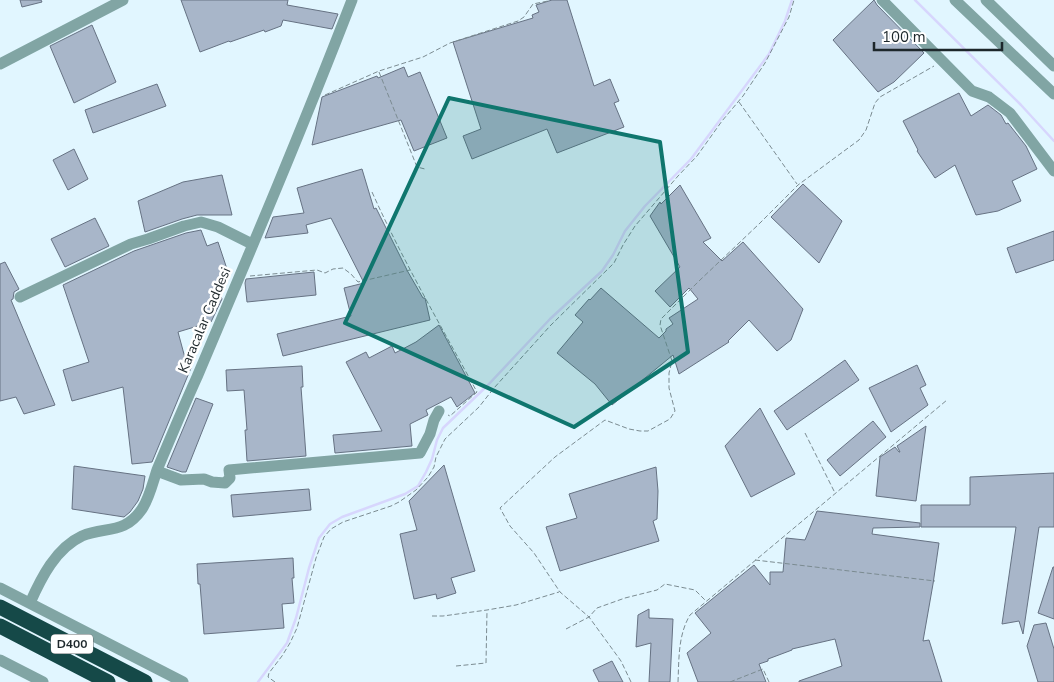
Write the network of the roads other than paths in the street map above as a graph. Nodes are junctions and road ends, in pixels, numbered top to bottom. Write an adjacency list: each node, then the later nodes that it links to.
1 (123, 0): 6 (street)
2 (352, 0): 10 (street, Karacalar Caddesi)
3 (882, 0): 9 (street)
4 (955, 0): 8 (street)
5 (986, 0): 7 (street)
6 (0, 64)
7 (1054, 66)
8 (1054, 94)
9 (1054, 171)
10 (252, 244): 11 (street); 13 (street, Karacalar Caddesi)
11 (20, 297)
12 (439, 411): 13 (street)
13 (157, 471): 15 (street, Karacalar Caddesi)
14 (0, 588): 15 (street)
15 (30, 603): 22 (street)
16 (0, 607): 21 (highway, D400)
17 (0, 626): 20 (highway, D400)
18 (0, 660): 19 (street)
19 (43, 682)
20 (108, 682)
21 (145, 682)
22 (183, 682)

